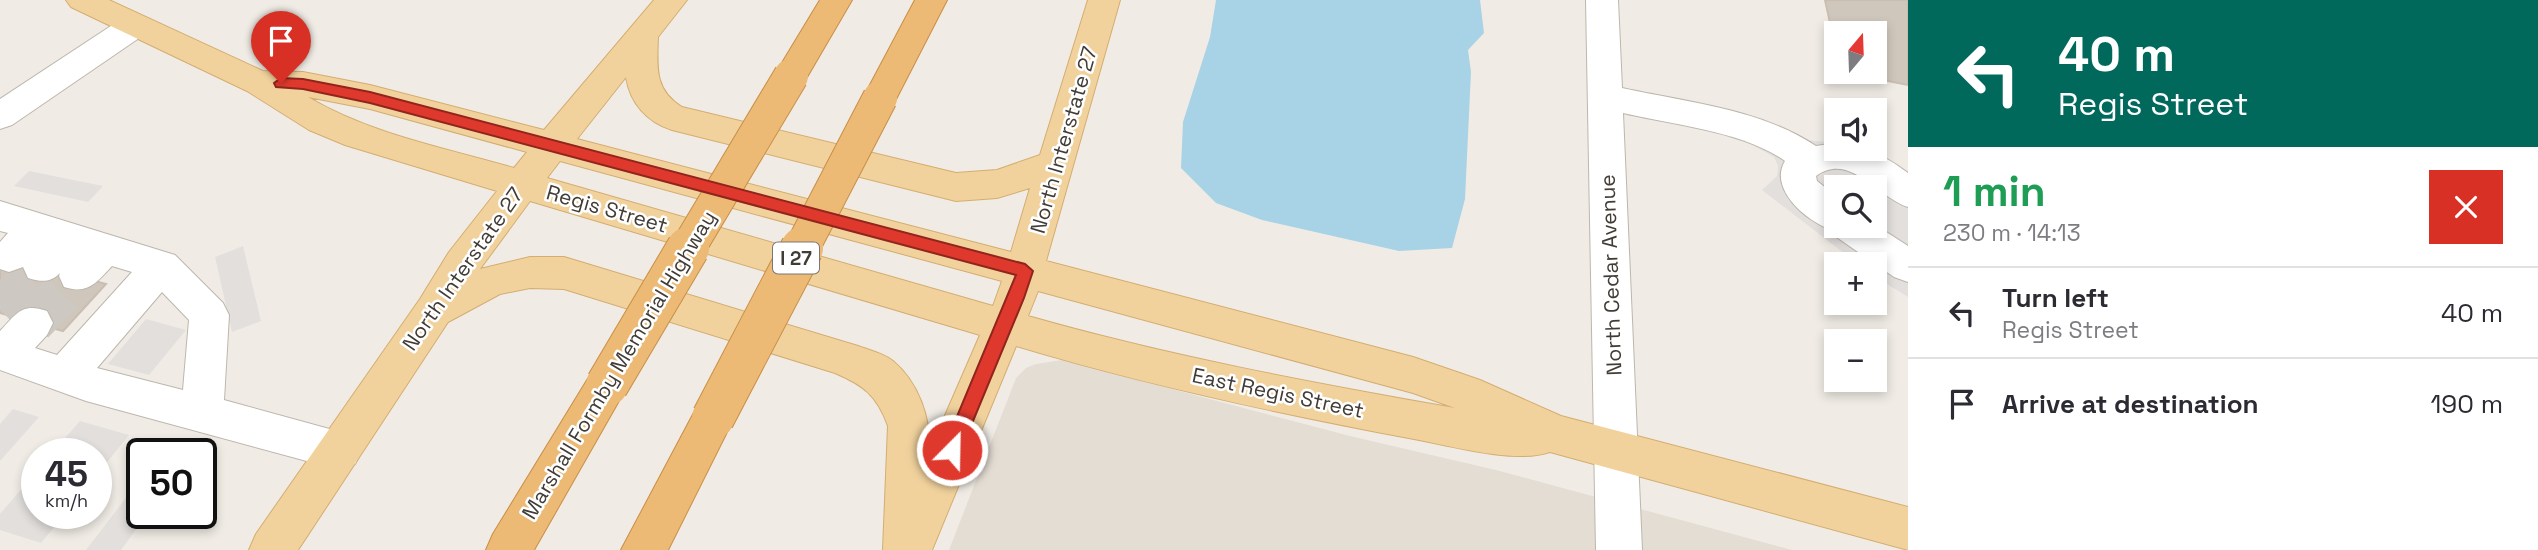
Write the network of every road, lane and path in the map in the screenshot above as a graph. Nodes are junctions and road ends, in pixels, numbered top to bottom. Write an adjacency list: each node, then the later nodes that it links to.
1 (82, 0): 7 (main road, Regis Street)
2 (671, 0): 8 (main road, North Interstate 27)
3 (836, 0): 37 (highway, Marshall Formby Memorial Highway, bridge)
4 (931, 0): 38 (highway, I 27, bridge)
5 (1104, 0): 14 (main road, North Interstate 27)
6 (1602, 0): 10 (street, North Cedar Avenue)
7 (134, 26): 9 (main road, Regis Street); 11 (street)
8 (642, 35): 12 (main road, North Interstate 27); 14 (main road)
9 (259, 83): 12 (main road, Regis Street); 15 (main road, Regis Street)
10 (1605, 97): 13 (street); 33 (street, North Cedar Avenue)
11 (0, 116)
12 (552, 145): 15 (main road, North Interstate 27); 24 (main road, Regis Street)
13 (1811, 161): 16 (street); 17 (street)
14 (1058, 163): 24 (main road, North Interstate 27)
15 (522, 184): 26 (main road, North Interstate 27); 28 (main road, Regis Street)
16 (1908, 193)
17 (1824, 207)
18 (0, 216): 19 (street)
19 (72, 237): 21 (street); 23 (street); 25 (street)
20 (1865, 238): 22 (street)
21 (25, 262)
22 (1908, 266)
23 (161, 267): 30 (street); 31 (street)
24 (1025, 271): 28 (main road, North Interstate 27); 32 (main road, East Regis Street)
25 (78, 276)
26 (434, 311): 34 (main road, North Interstate 27); 39 (main road)
27 (33, 323): 29 (street)
28 (1005, 325): 32 (main road, East Regis Street); 39 (main road, North Interstate 27)
29 (2, 354): 30 (street)
30 (71, 389): 31 (street)
31 (202, 414): 34 (street)
32 (1555, 434): 33 (main road, East Regis Street)
33 (1617, 449): 35 (main road, East Regis Street); 40 (street, North Cedar Avenue)
34 (340, 450): 36 (main road, North Interstate 27)
35 (1908, 529)
36 (272, 550)
37 (509, 550)
38 (644, 550)
39 (907, 550)
40 (1619, 550)

